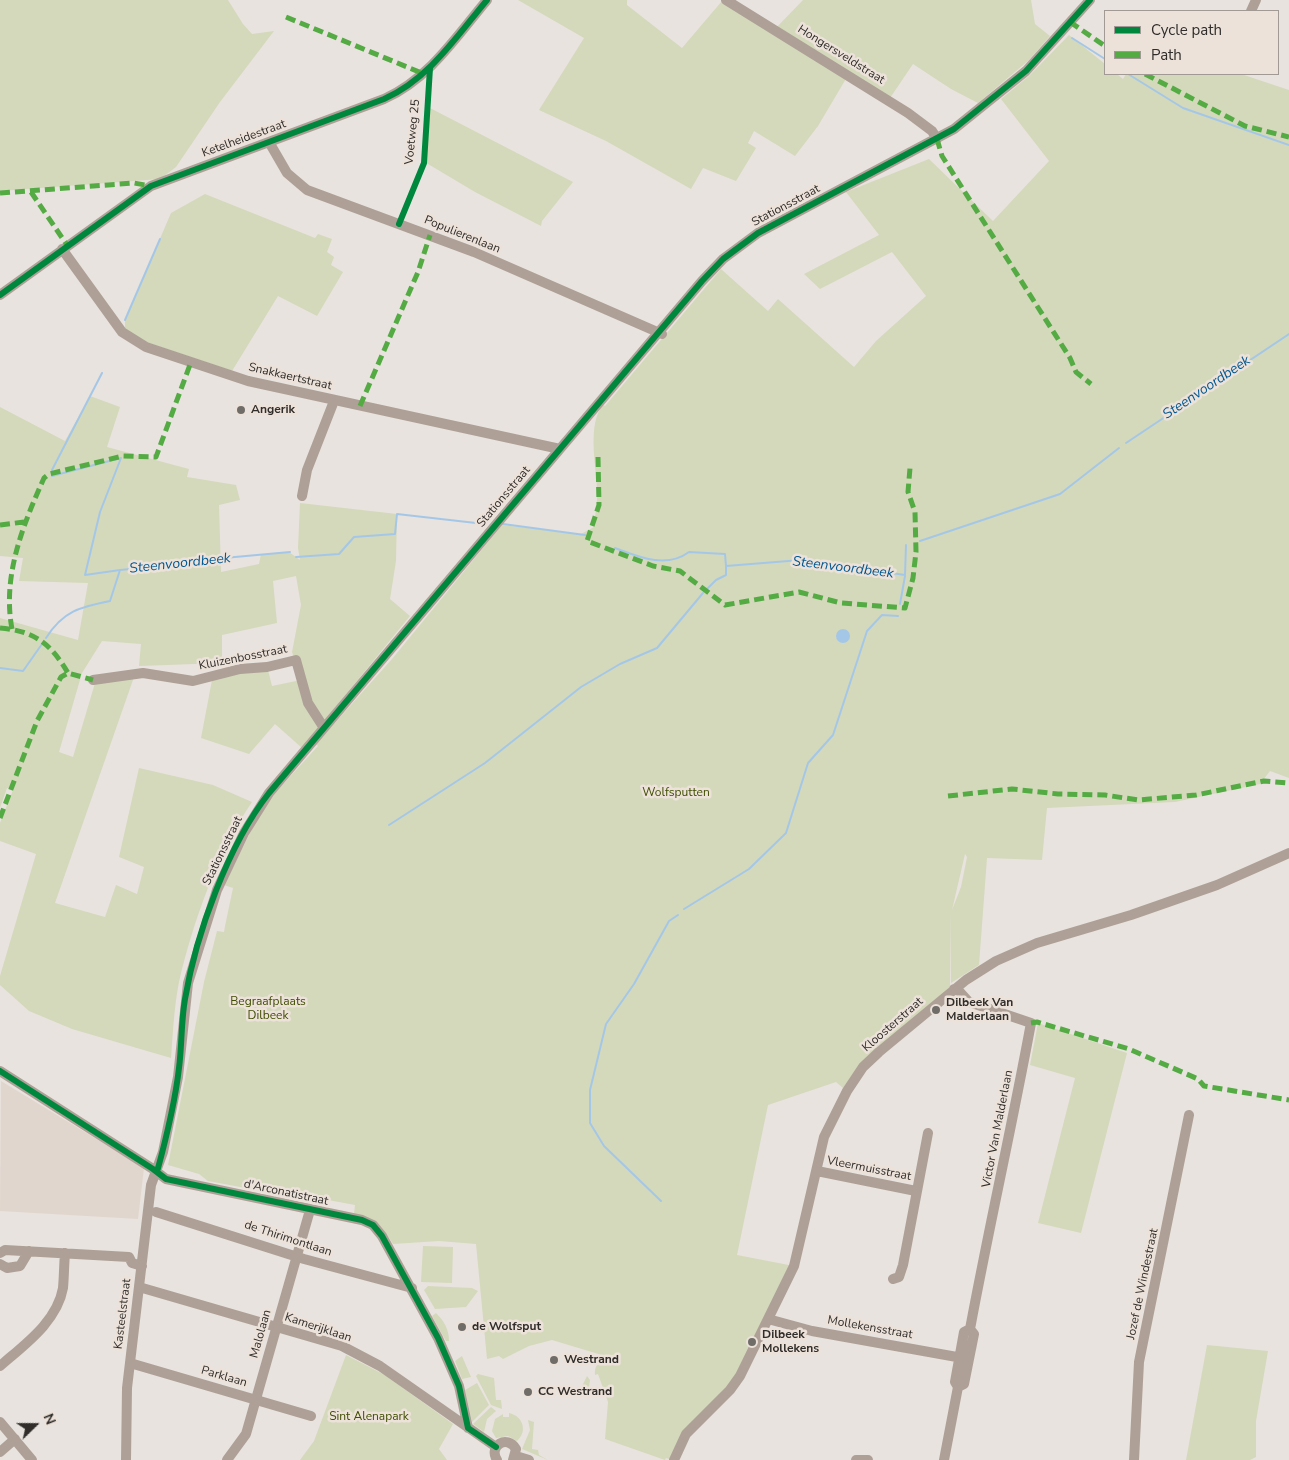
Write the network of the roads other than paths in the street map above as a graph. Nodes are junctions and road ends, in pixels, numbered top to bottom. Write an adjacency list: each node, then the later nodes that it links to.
1 (487, 0): 5 (street, Ketelheidestraat)
2 (726, 0): 4 (street, Hongersveldstraat)
3 (1090, 0): 4 (street, Stationsstraat)
4 (937, 140): 8 (street, Stationsstraat)
5 (269, 142): 6 (street, Ketelheidestraat); 8 (street, Populierenlaan)
6 (62, 249): 7 (street, Ketelheidestraat); 9 (street, Snakkaertstraat)
7 (0, 295)
8 (661, 333): 10 (street, Stationsstraat)
9 (334, 401): 10 (street, Snakkaertstraat); 11 (street)
10 (560, 449): 13 (street, Stationsstraat)
11 (302, 496)
12 (93, 680): 13 (street, Kluizenbosstraat)
13 (324, 728): 19 (street, Stationsstraat)
14 (1289, 854): 15 (street, Kloosterstraat)
15 (954, 989): 20 (street, Kloosterstraat); 37 (street, Victor Van Malderlaan)
16 (0, 1071): 19 (street, d'Arconatistraat)
17 (1189, 1115): 57 (street, Jozef de Windestraat)
18 (928, 1133): 21 (street, Vleermuisstraat)
19 (157, 1172): 22 (street, d'Arconatistraat); 24 (street, Kasteelstraat)
20 (817, 1172): 21 (street, Vleermuisstraat); 35 (street, Kloosterstraat)
21 (916, 1191): 32 (street, Vleermuisstraat)
22 (310, 1210): 28 (street, Malolaan); 34 (street, d'Arconatistraat)
23 (156, 1212): 28 (street, de Thirimontlaan)
24 (144, 1250): 29 (street); 31 (street, Kasteelstraat)
25 (0, 1252): 26 (street)
26 (29, 1252): 27 (street); 30 (street)
27 (65, 1253): 29 (street); 39 (street)
28 (297, 1255): 34 (street, de Thirimontlaan); 36 (street, Malolaan)
29 (129, 1256): 31 (street)
30 (0, 1264)
31 (142, 1266): 33 (street, Kasteelstraat)
32 (893, 1279)
33 (139, 1287): 36 (street, Kamerijklaan); 38 (street, Kasteelstraat)
34 (412, 1288): 43 (street, d'Arconatistraat)
35 (768, 1319): 37 (street, Mollekensstraat); 53 (street, Kloosterstraat)
36 (276, 1328): 40 (street, Malolaan); 43 (street, Kamerijklaan)
37 (964, 1358): 56 (street, Victor Van Malderlaan)
38 (130, 1363): 40 (street, Parklaan); 49 (street, Kasteelstraat)
39 (0, 1366)
40 (256, 1400): 41 (street, Parklaan); 50 (street, Malolaan)
41 (311, 1416)
42 (0, 1422): 44 (street)
43 (468, 1428): 45 (street, Kamerijklaan)
44 (15, 1440): 46 (street); 48 (street)
45 (496, 1447): 47 (street, Kamerijklaan); 51 (street)
46 (0, 1452)
47 (515, 1458): 52 (street, Kamerijklaan)
48 (32, 1460)
49 (126, 1460)
50 (227, 1460)
51 (497, 1460)
52 (529, 1460)
53 (674, 1460)
54 (856, 1460): 55 (street)
55 (868, 1460)
56 (944, 1460)
57 (1134, 1460)

